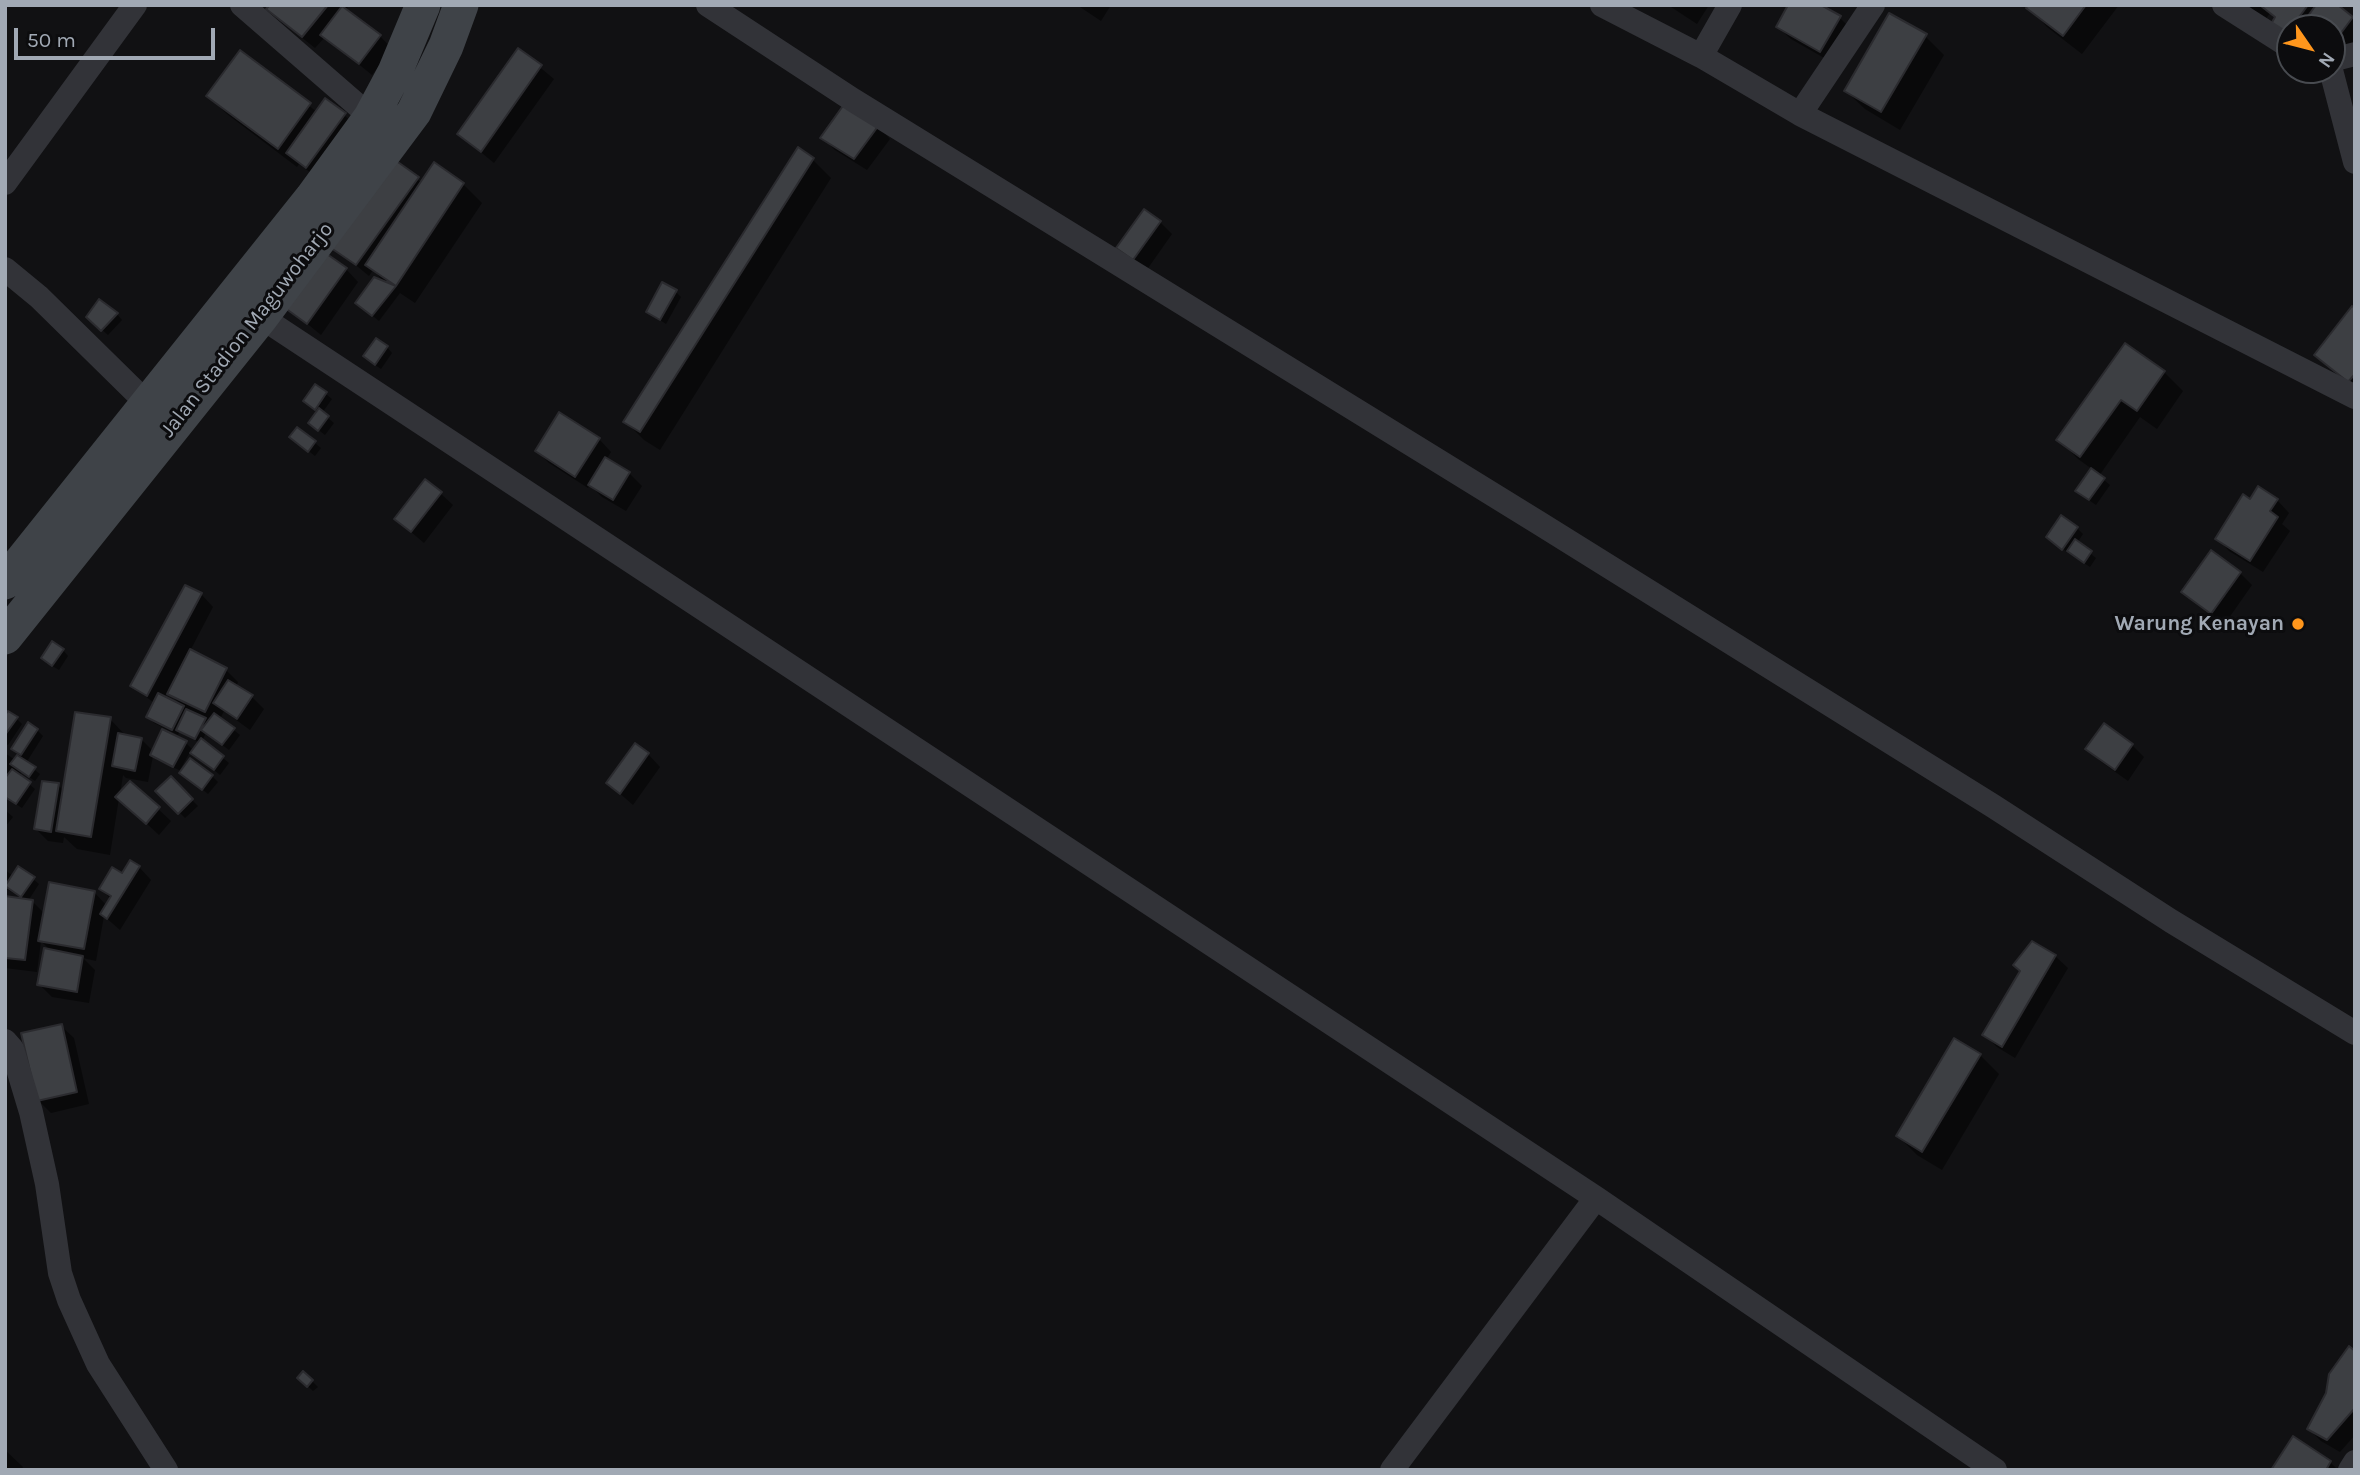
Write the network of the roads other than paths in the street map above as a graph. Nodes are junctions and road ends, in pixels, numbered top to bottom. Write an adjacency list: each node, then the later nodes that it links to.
1 (135, 5): 16 (street)
2 (242, 5): 14 (street)
3 (423, 5): 14 (main road, Jalan Stadion Maguwoharjo)
4 (461, 5): 18 (main road, Jalan Stadion Maguwoharjo)
5 (708, 5): 23 (street)
6 (1602, 5): 11 (street)
7 (1730, 5): 11 (street)
8 (1872, 5): 13 (street)
9 (2224, 5): 10 (street)
10 (2276, 38)
11 (1702, 56): 13 (street)
12 (2334, 84): 15 (street)
13 (1800, 114): 19 (street)
14 (371, 117): 20 (main road, Jalan Stadion Maguwoharjo)
15 (2355, 162)
16 (5, 183)
17 (5, 269): 20 (street)
18 (261, 317): 20 (main road, Jalan Stadion Maguwoharjo); 25 (street)
19 (2355, 397)
20 (159, 415): 21 (main road, Jalan Stadion Maguwoharjo); 22 (main road, Jalan Stadion Maguwoharjo)
21 (5, 582)
22 (5, 637)
23 (2355, 1033)
24 (5, 1041): 27 (street)
25 (1596, 1198): 28 (street); 29 (street)
26 (2355, 1462): 30 (street)
27 (166, 1470)
28 (1392, 1470)
29 (1995, 1470)
30 (2350, 1470)

